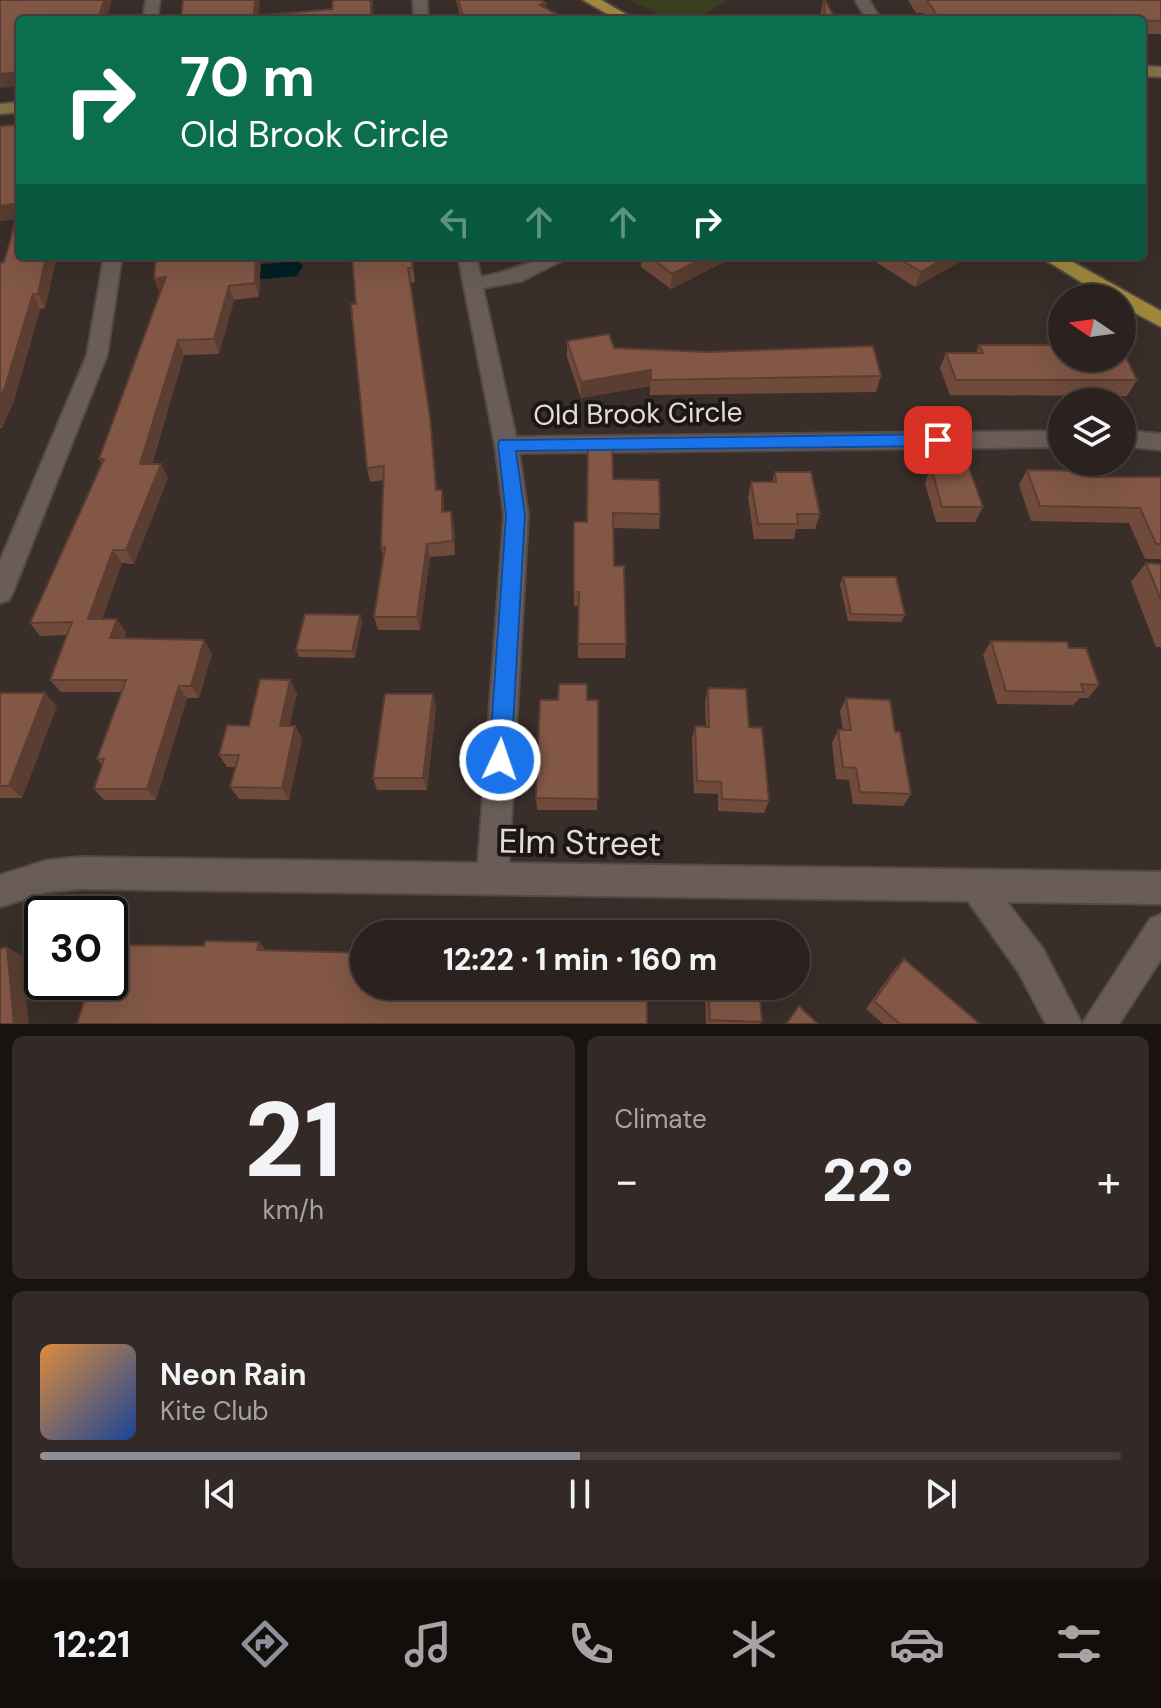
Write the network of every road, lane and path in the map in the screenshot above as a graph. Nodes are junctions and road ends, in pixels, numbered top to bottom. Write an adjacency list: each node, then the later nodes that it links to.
1 (590, 0): 2 (main road)
2 (621, 16)
3 (112, 260): 15 (street)
4 (468, 260): 7 (street)
5 (553, 260): 7 (street)
6 (1055, 260): 8 (main road)
7 (474, 284): 14 (street)
8 (1097, 284)
9 (1136, 306): 10 (main road)
10 (1161, 320)
11 (1048, 439): 14 (street, Old Brook Circle)
12 (1136, 439): 13 (street)
13 (1161, 442)
14 (506, 445): 16 (street, Old Brook Circle)
15 (0, 592)
16 (493, 878): 17 (street, Elm Street); 19 (street, Elm Street)
17 (977, 887): 18 (street, Elm Street); 21 (street)
18 (1161, 888)
19 (0, 891)
20 (1161, 930): 22 (street)
21 (1065, 1024)
22 (1099, 1024)

